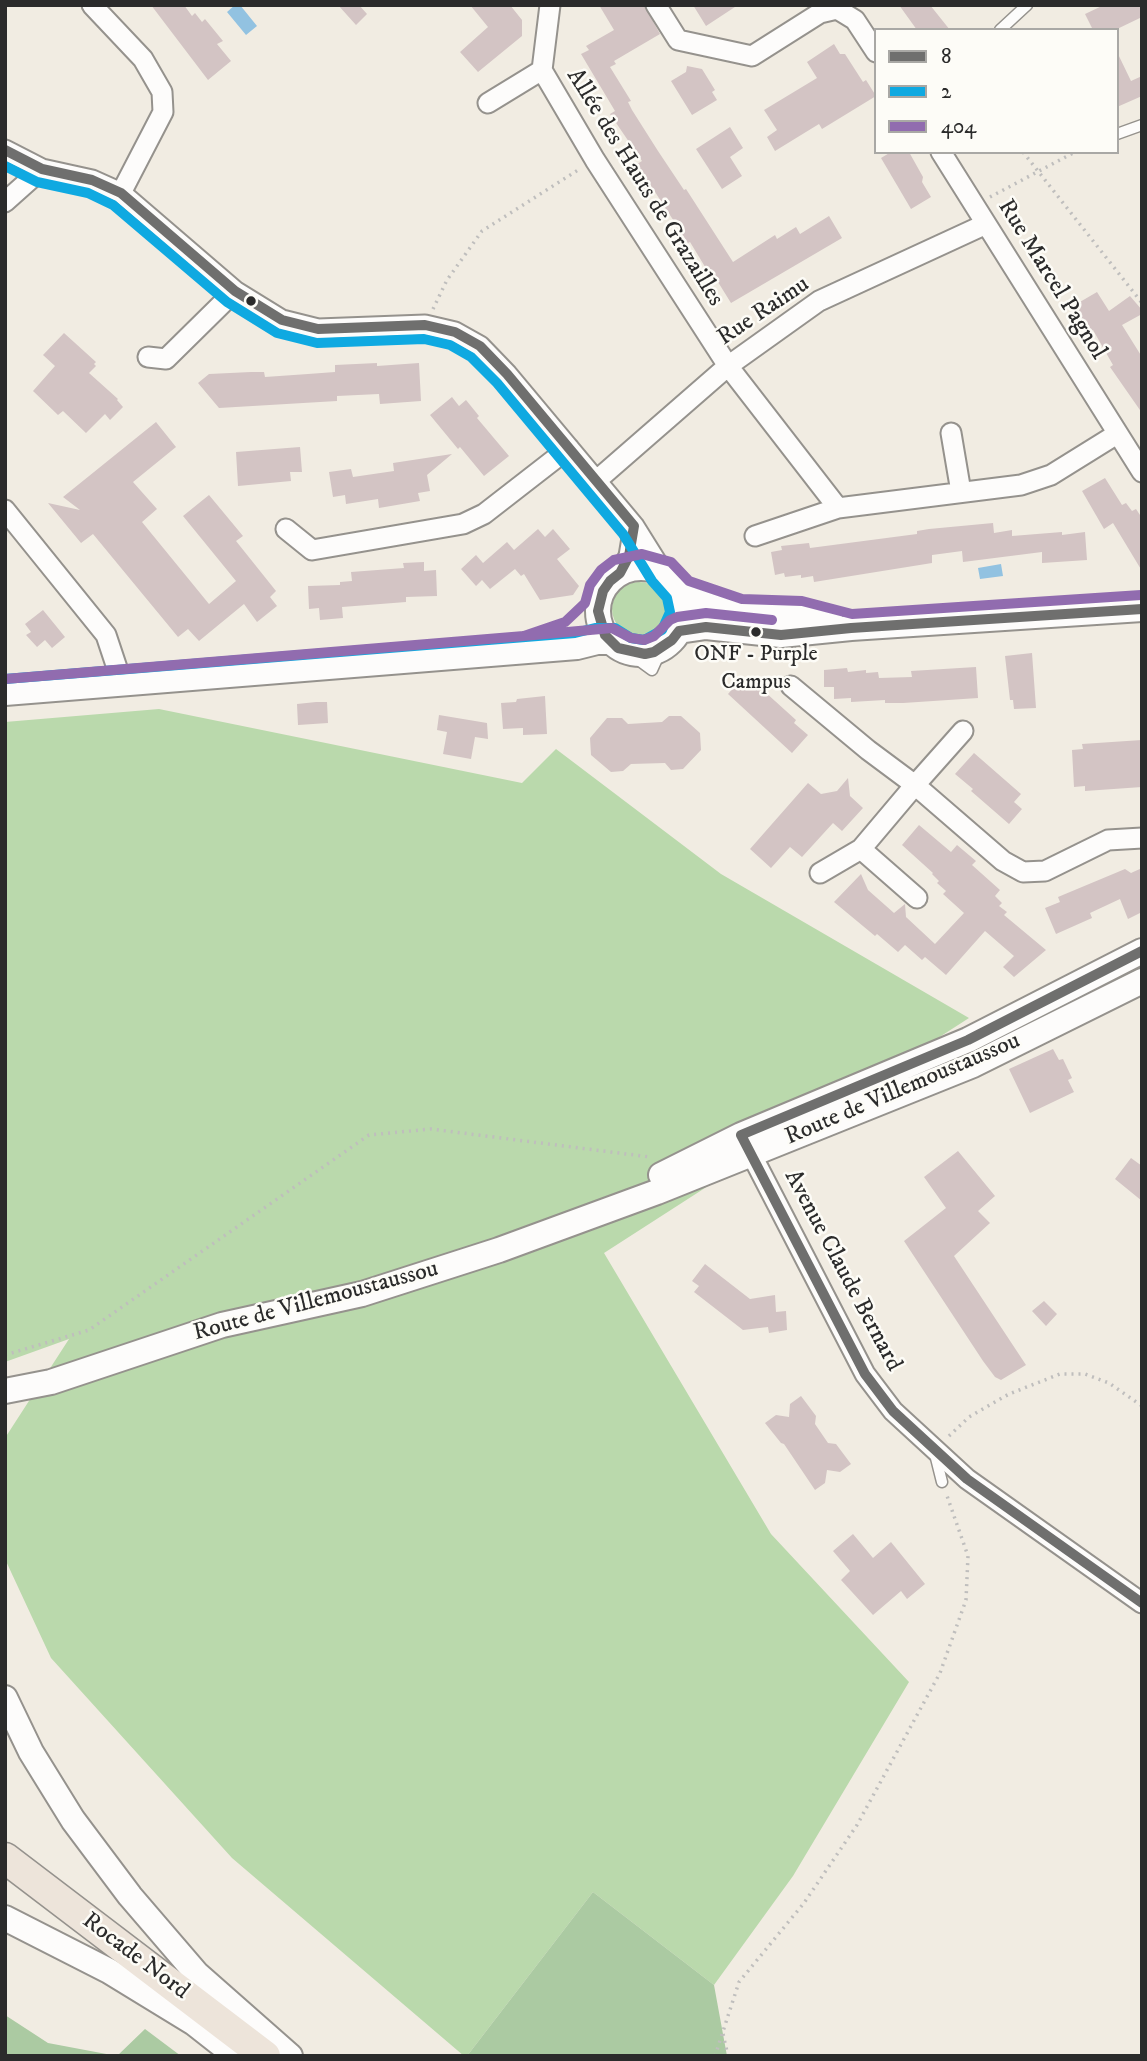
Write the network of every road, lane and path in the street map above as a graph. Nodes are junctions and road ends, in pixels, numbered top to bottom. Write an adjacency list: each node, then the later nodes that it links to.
1 (92, 5): 18 (street)
2 (550, 5): 7 (street, Allée des Hauts de Grazailles)
3 (656, 5): 6 (street)
4 (1027, 5): 5 (lane)
5 (1002, 28)
6 (874, 49)
7 (541, 70): 8 (street, Allée des Hauts de Grazailles); 15 (street, Allée des Hauts de Grazailles)
8 (488, 103)
9 (1142, 125): 10 (lane)
10 (1119, 134)
11 (5, 150): 16 (street)
12 (942, 154): 20 (street, Rue Marcel Pagnol)
13 (1025, 154): 17 (path)
14 (1072, 154): 17 (path)
15 (595, 160): 24 (path); 26 (street, Allée des Hauts de Grazailles)
16 (42, 169): 18 (street); 19 (street)
17 (1040, 172): 20 (path); 23 (path)
18 (121, 193): 22 (street)
19 (5, 202)
20 (976, 204): 21 (street, Rue Marcel Pagnol)
21 (986, 225): 26 (street, Rue Raimu); 28 (street, Rue Marcel Pagnol)
22 (235, 291): 24 (street); 25 (street)
23 (1142, 303)
24 (425, 325): 29 (street)
25 (148, 357)
26 (728, 366): 31 (street, Rue Raimu); 33 (street)
27 (951, 433): 32 (street)
28 (1117, 434): 30 (street, Rue Marcel Pagnol); 32 (street)
29 (569, 448): 31 (street); 36 (street)
30 (1142, 472)
31 (596, 481): 35 (street)
32 (961, 492): 33 (street)
33 (838, 508): 37 (street)
34 (5, 510): 46 (street)
35 (634, 526): 38 (street); 39 (street)
36 (286, 529)
37 (755, 536)
38 (620, 573): 39 (street); 41 (street)
39 (672, 583): 42 (street); 43 (street)
40 (1142, 610): 42 (street)
41 (598, 611): 44 (street); 45 (street)
42 (851, 628): 43 (street)
43 (671, 640): 44 (street)
44 (619, 647): 45 (street)
45 (527, 650): 46 (street)
46 (122, 683): 48 (street)
47 (791, 686): 50 (street)
48 (5, 693)
49 (964, 731): 50 (street)
50 (915, 785): 51 (street); 52 (street)
51 (1142, 838)
52 (861, 849): 53 (street); 54 (street)
53 (820, 873)
54 (917, 898)
55 (1142, 951): 57 (street, Route de Villemoustaussou)
56 (1142, 981): 57 (street, Route de Villemoustaussou)
57 (746, 1144): 58 (street, Route de Villemoustaussou); 59 (street, Route de Villemoustaussou); 65 (street, Avenue Claude Bernard)
58 (687, 1161): 59 (street, Route de Villemoustaussou); 60 (path)
59 (580, 1219): 61 (street, Route de Villemoustaussou)
60 (5, 1356)
61 (51, 1382): 62 (street, Route de Villemoustaussou); 64 (street, Route de Villemoustaussou)
62 (5, 1391)
63 (1142, 1406): 65 (path)
64 (5, 1409)
65 (934, 1450): 66 (lane); 67 (street, Avenue Claude Bernard)
66 (942, 1482): 71 (path)
67 (1142, 1603)
68 (5, 1699): 74 (street)
69 (5, 1858): 73 (main road, Rocade Nord)
70 (5, 1918): 72 (street)
71 (723, 2032): 75 (path); 76 (path)
72 (236, 2056)
73 (265, 2056)
74 (290, 2056)
75 (715, 2056)
76 (728, 2056)

